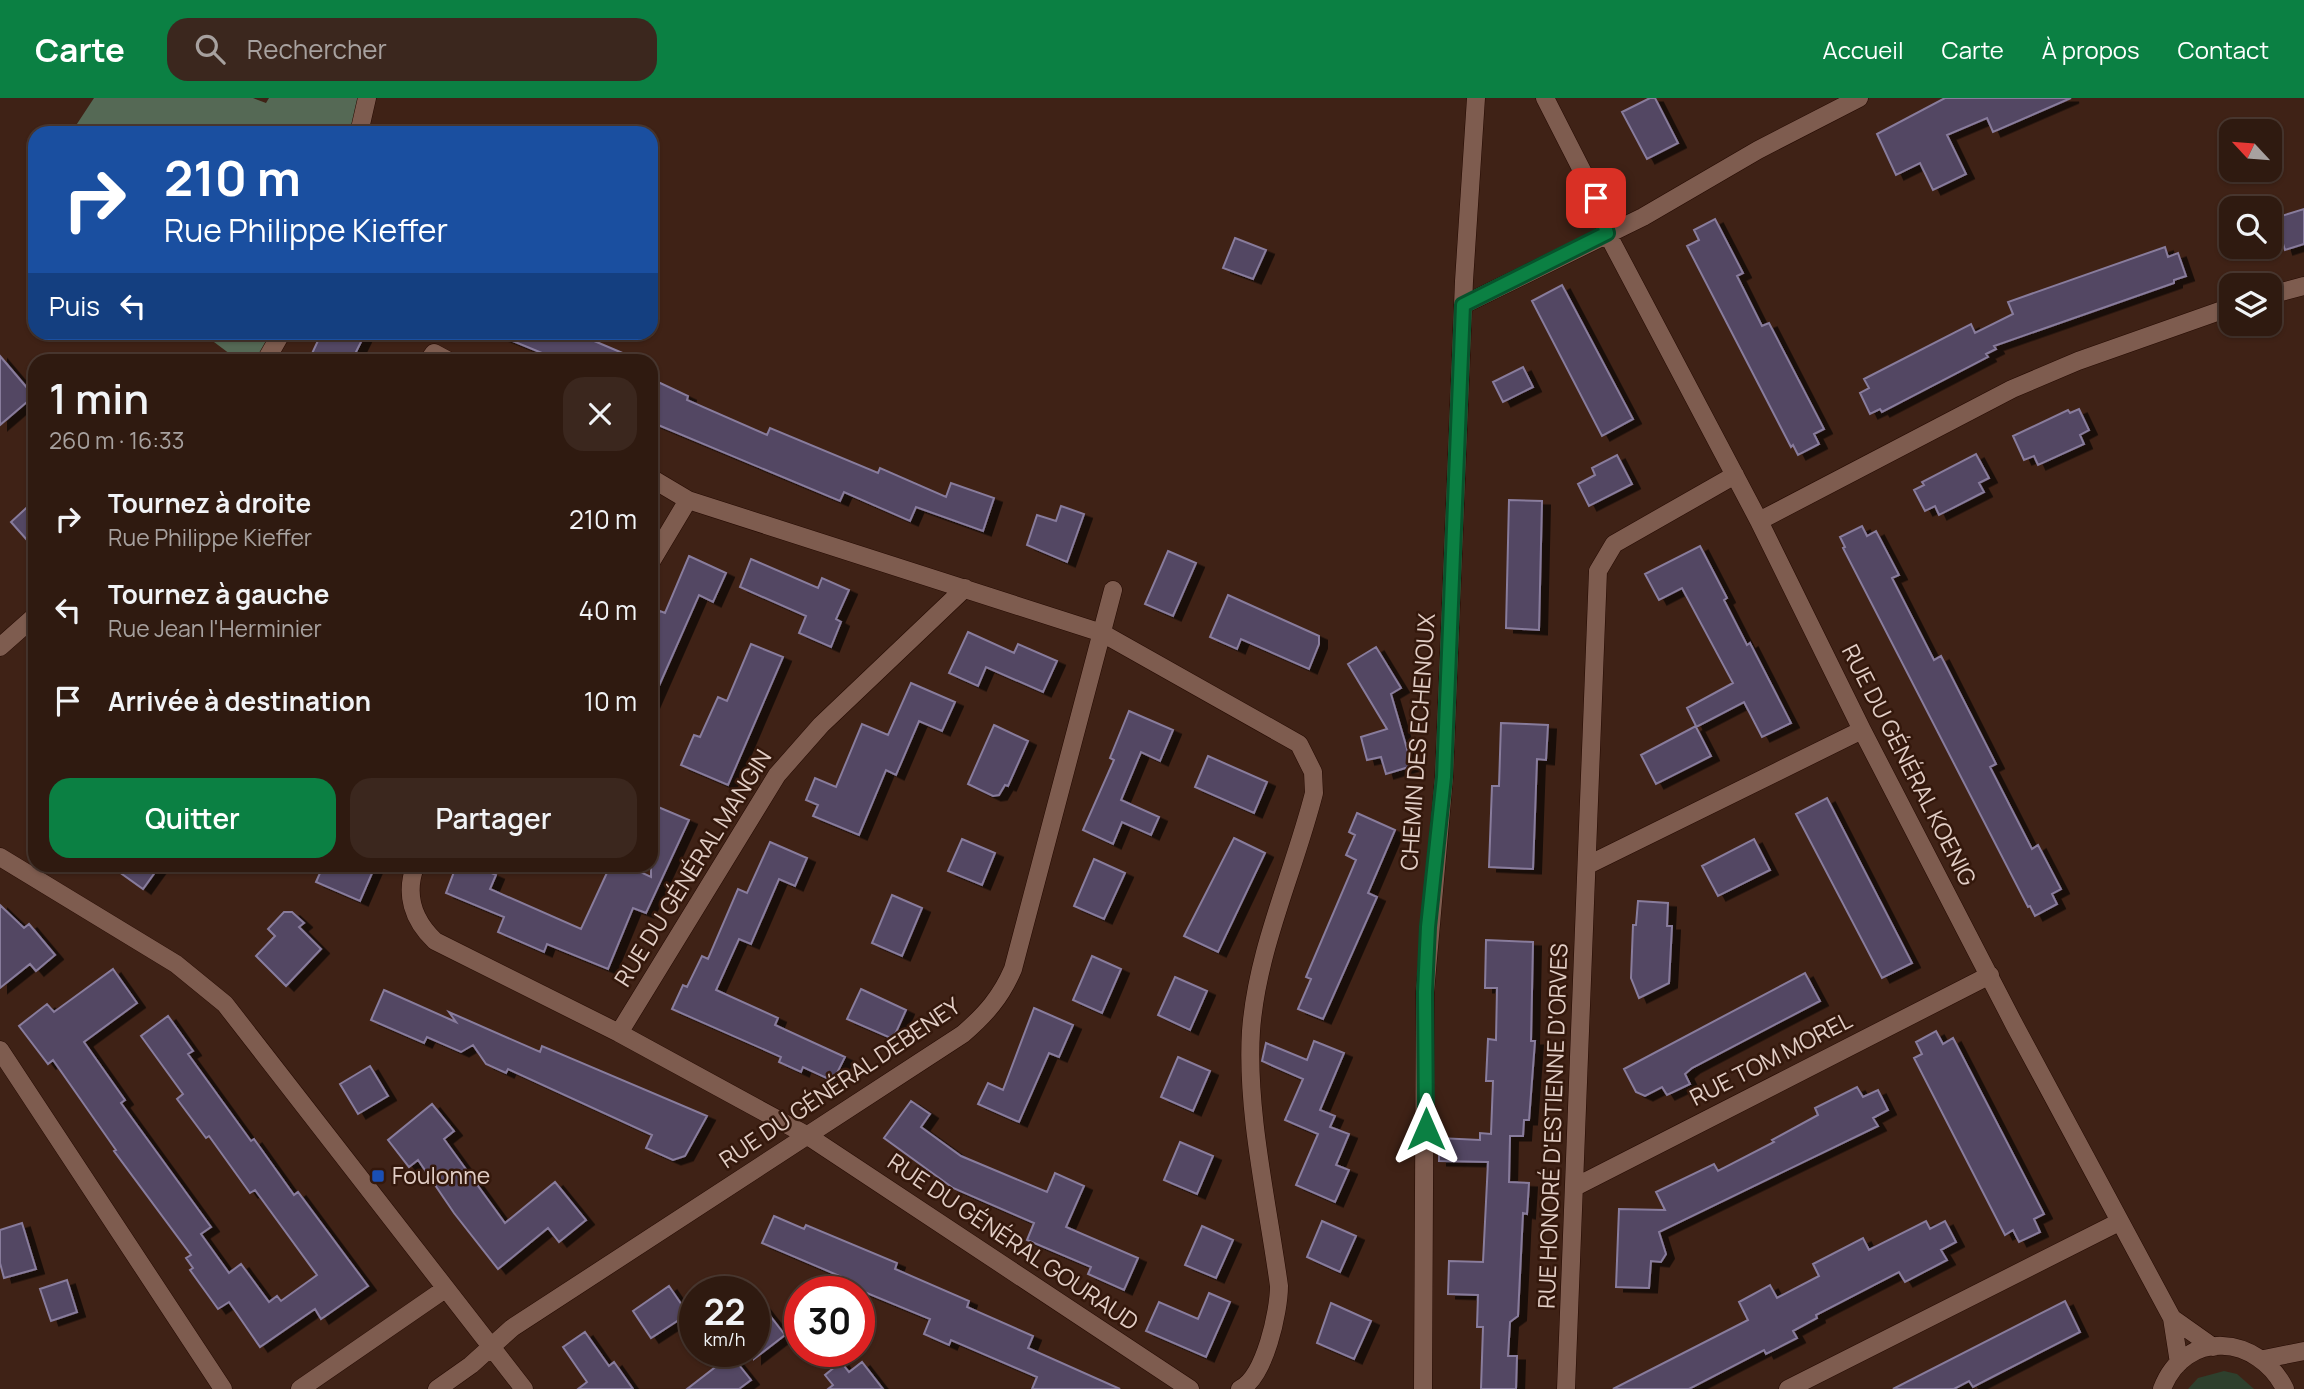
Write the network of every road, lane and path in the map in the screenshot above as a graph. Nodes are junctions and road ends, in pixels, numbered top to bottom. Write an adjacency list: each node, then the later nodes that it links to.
1 (367, 98): 5 (street)
2 (1476, 98): 9 (street, CHEMIN DES ECHENOUX)
3 (1545, 98): 6 (street, RUE DU GÉNÉRAL KOENIG)
4 (1858, 98): 6 (street)
5 (361, 126)
6 (1607, 233): 9 (street); 11 (street, RUE DU GÉNÉRAL KOENIG)
7 (2304, 286): 8 (street)
8 (2282, 292)
9 (1463, 305): 44 (street, CHEMIN DES ECHENOUX)
10 (2219, 311): 14 (street)
11 (1735, 475): 14 (street, RUE DU GÉNÉRAL KOENIG); 23 (street, RUE HONORÉ D'ESTIENNE D'ORVES)
12 (658, 482): 13 (street)
13 (688, 500): 15 (street); 16 (street)
14 (1759, 521): 21 (street, RUE DU GÉNÉRAL KOENIG)
15 (658, 550)
16 (965, 588): 19 (street); 26 (street, RUE DU GÉNÉRAL MANGIN)
17 (1113, 590): 19 (street, RUE DU GÉNÉRAL DEBENEY)
18 (28, 622): 20 (street)
19 (1102, 634): 28 (street, RUE DU GÉNÉRAL DEBENEY); 38 (street)
20 (0, 647)
21 (1862, 730): 23 (street); 25 (street, RUE DU GÉNÉRAL KOENIG)
22 (0, 857): 31 (street)
23 (1588, 865): 29 (street, RUE HONORÉ D'ESTIENNE D'ORVES)
24 (414, 872): 26 (street, RUE DU GÉNÉRAL GOURAUD)
25 (1990, 975): 29 (street, RUE TOM MOREL); 30 (street, RUE DU GÉNÉRAL KOENIG)
26 (619, 1033): 28 (street, RUE DU GÉNÉRAL GOURAUD)
27 (0, 1050): 39 (street)
28 (808, 1136): 33 (street, RUE DU GÉNÉRAL DEBENEY); 43 (street, RUE DU GÉNÉRAL GOURAUD)
29 (1575, 1187): 45 (street, RUE HONORÉ D'ESTIENNE D'ORVES)
30 (2119, 1222): 32 (street, RUE DU GÉNÉRAL KOENIG); 46 (street)
31 (445, 1289): 33 (street); 40 (street)
32 (2172, 1318): 34 (street, RUE DU GÉNÉRAL KOENIG); 37 (street, RUE DU GÉNÉRAL KOENIG)
33 (492, 1347): 41 (street, RUE DU GÉNÉRAL DEBENEY); 42 (street)
34 (2213, 1347): 36 (street); 37 (street)
35 (2304, 1350): 36 (street)
36 (2264, 1359): 48 (street)
37 (2179, 1363): 47 (street)
38 (1244, 1388)
39 (223, 1389)
40 (300, 1389)
41 (437, 1389)
42 (524, 1389)
43 (1190, 1389)
44 (1423, 1389)
45 (1566, 1389)
46 (1788, 1389)
47 (2162, 1389)
48 (2285, 1389)

